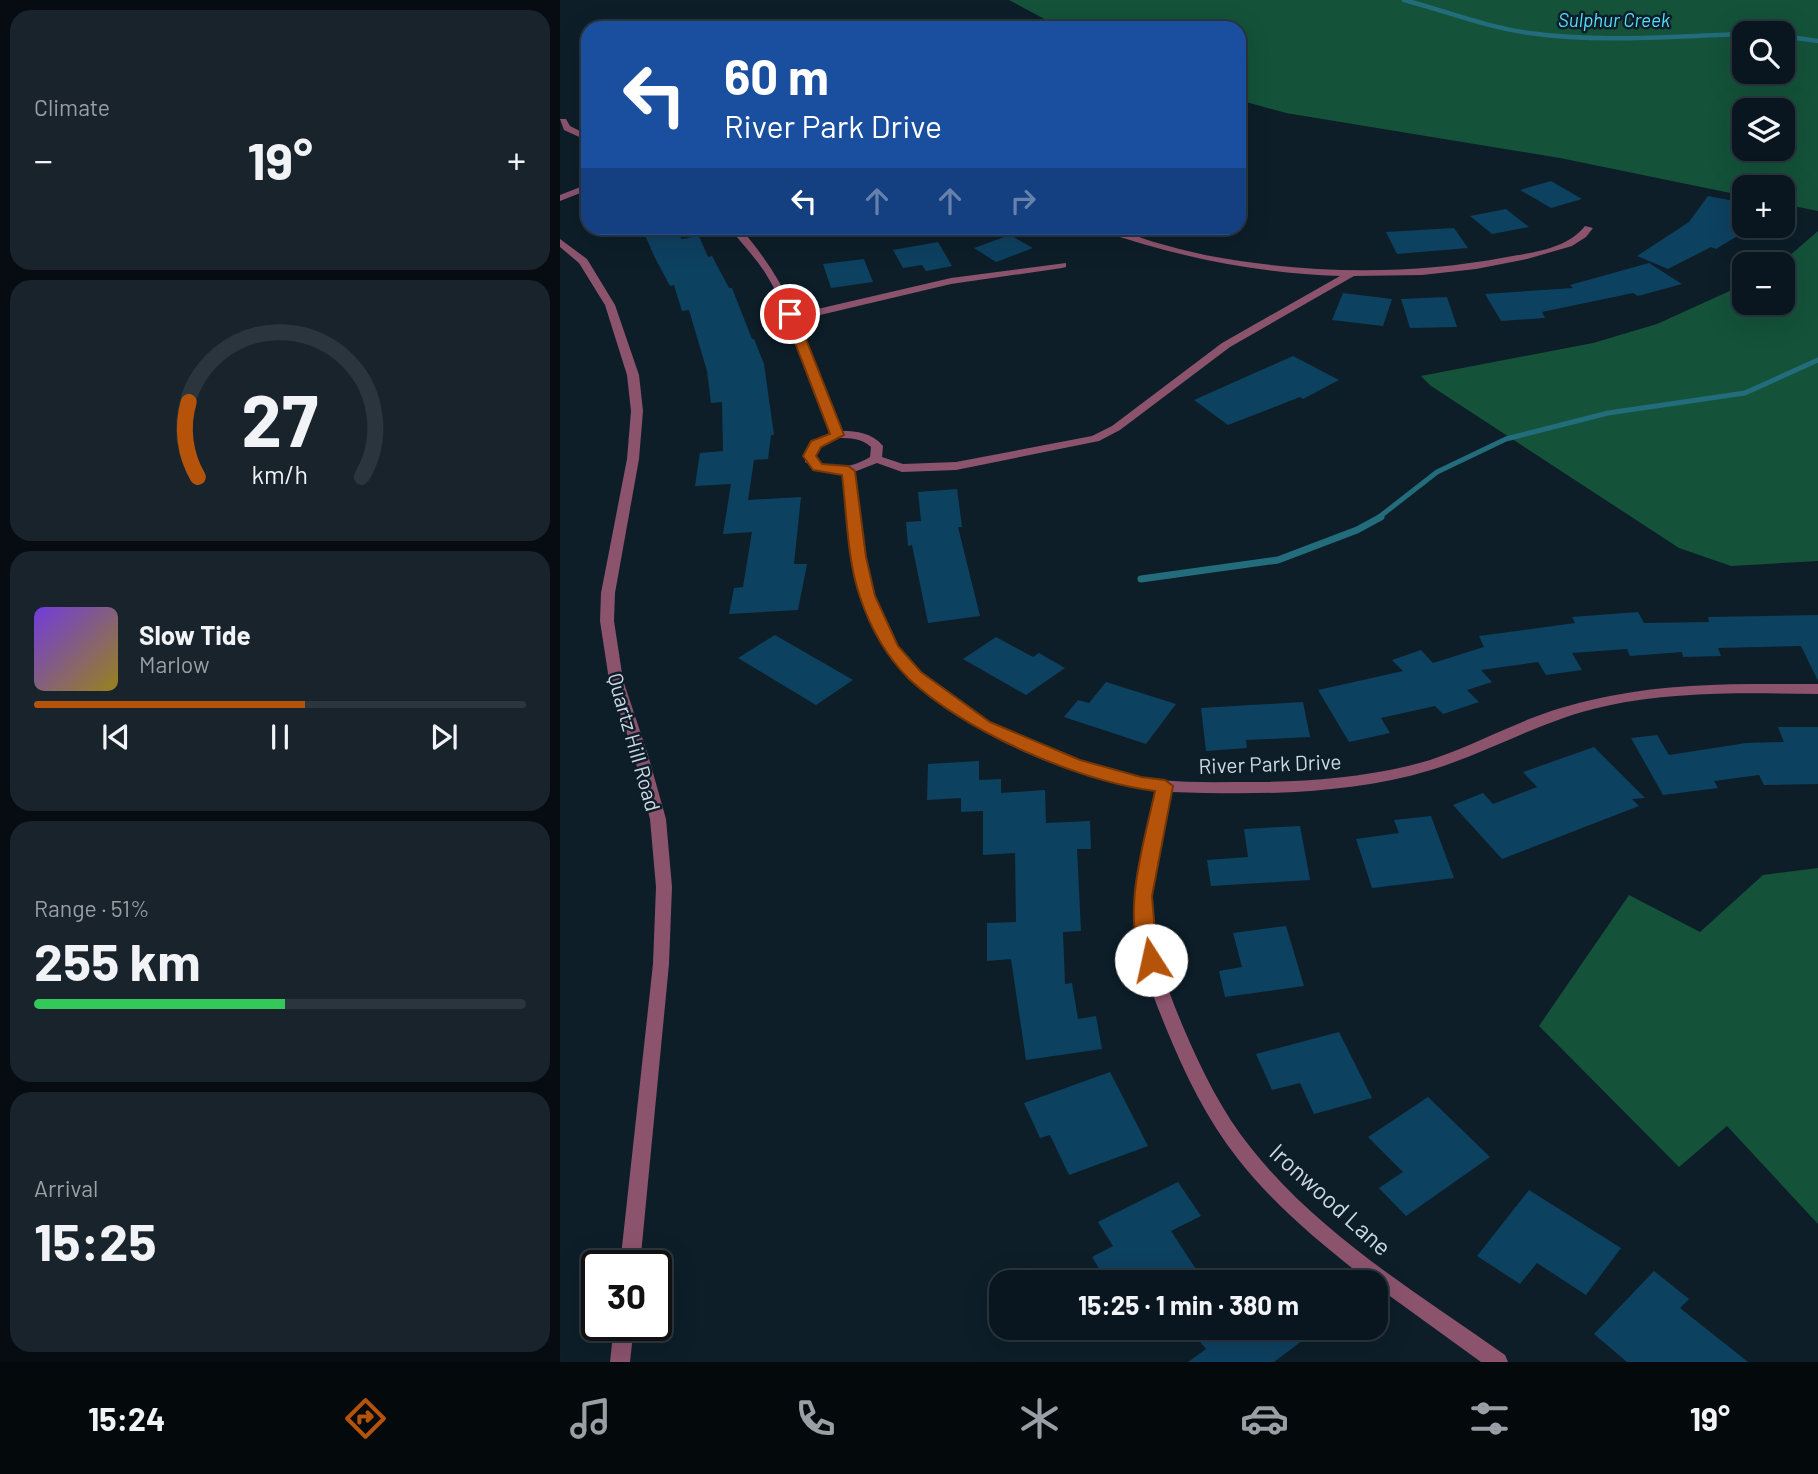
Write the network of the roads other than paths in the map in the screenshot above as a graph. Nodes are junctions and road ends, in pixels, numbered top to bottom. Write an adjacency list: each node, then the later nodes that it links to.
1 (564, 121): 2 (street)
2 (581, 135)
3 (581, 190): 4 (street)
4 (560, 198)
5 (1588, 228): 10 (street)
6 (740, 235): 11 (street)
7 (1122, 235): 10 (street)
8 (560, 242): 17 (street, Quartz Hill Road)
9 (1062, 265): 11 (street)
10 (1352, 272): 13 (street)
11 (792, 318): 12 (street)
12 (837, 435): 13 (street); 14 (street)
13 (876, 459): 14 (street)
14 (848, 471): 16 (street, River Park Drive)
15 (1818, 689): 16 (street, River Park Drive)
16 (1165, 786): 20 (street, Ironwood Lane)
17 (632, 1250)
18 (622, 1341): 19 (street)
19 (620, 1362)
20 (1498, 1362)

